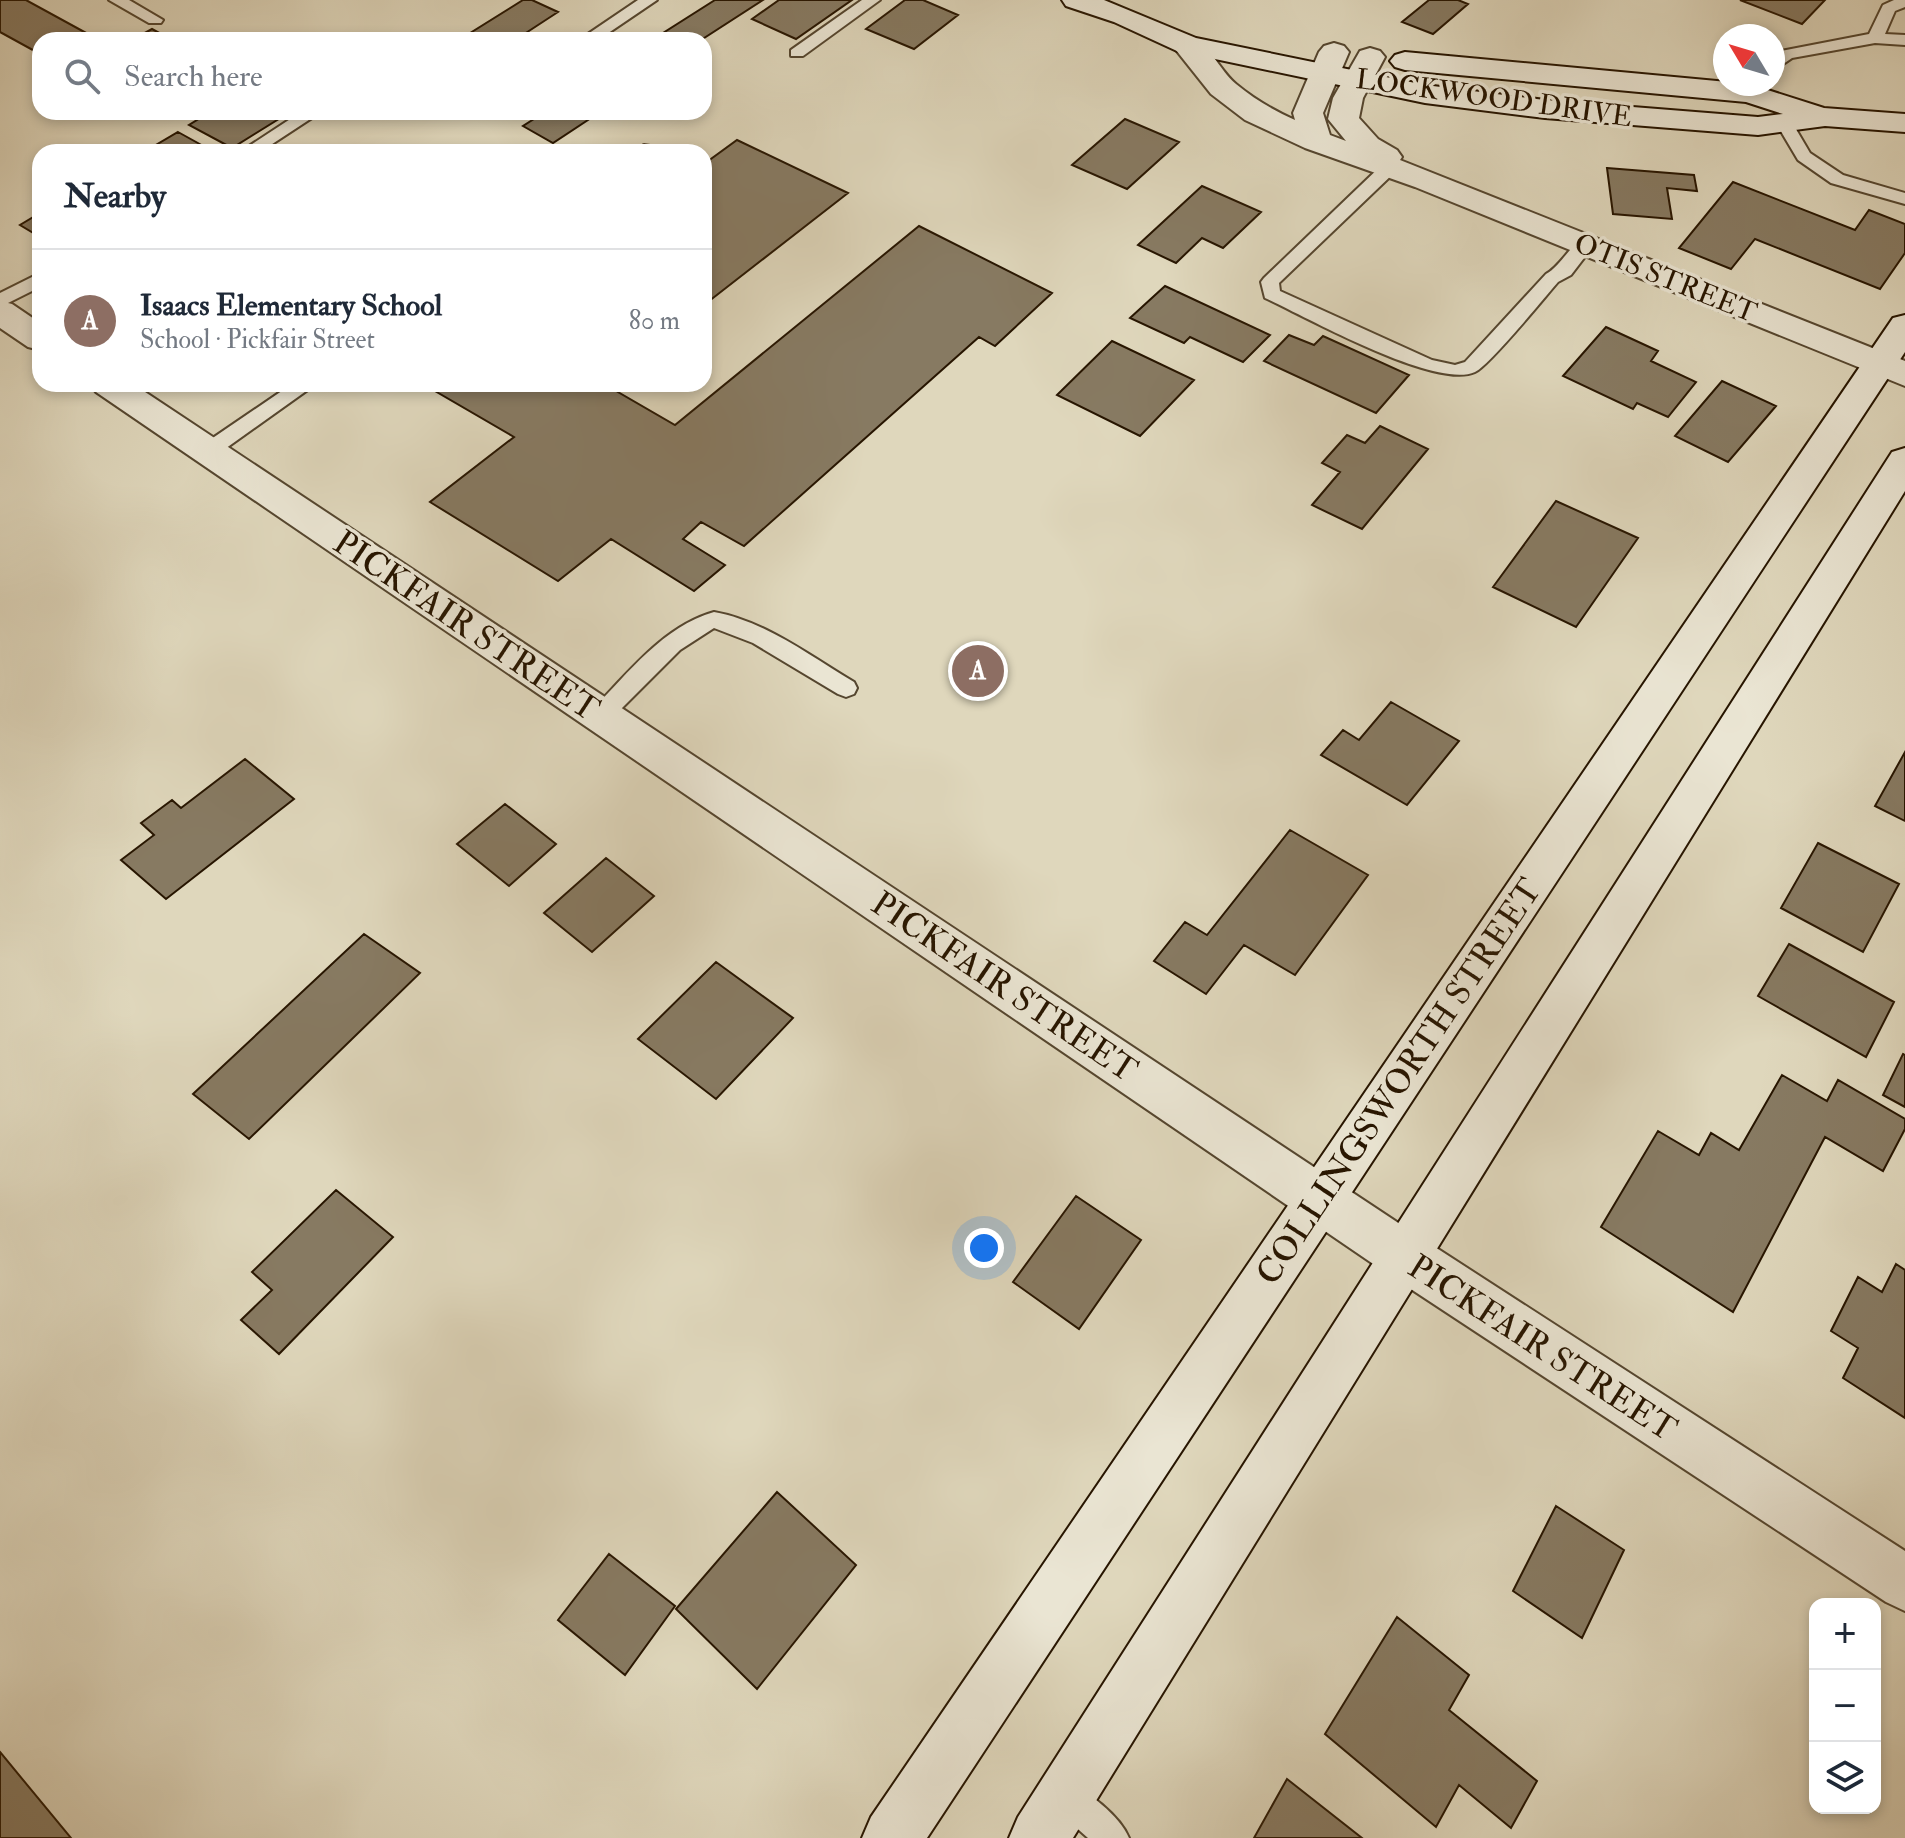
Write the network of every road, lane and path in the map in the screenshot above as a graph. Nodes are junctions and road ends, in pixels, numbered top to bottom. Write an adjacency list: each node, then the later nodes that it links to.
1 (117, 0): 7 (lane)
2 (649, 0): 8 (lane)
3 (872, 0): 12 (lane)
4 (1076, 0): 6 (main road, LOCKWOOD DRIVE)
5 (1905, 1): 9 (lane)
6 (1124, 16): 11 (main road, LOCKWOOD DRIVE); 14 (main road, LOCKWOOD DRIVE)
7 (155, 20)
8 (599, 32)
9 (1875, 38): 10 (lane); 13 (lane)
10 (1905, 40)
11 (1187, 45): 14 (main road, LOCKWOOD DRIVE); 22 (main road, OTIS STREET)
12 (797, 53)
13 (1785, 56)
14 (1329, 63): 15 (main road, LOCKWOOD DRIVE); 22 (main road)
15 (1364, 68): 16 (main road, LOCKWOOD DRIVE); 20 (main road, LOCKWOOD DRIVE); 25 (main road, OTIS STREET)
16 (1713, 86)
17 (1773, 96): 18 (main road, LOCKWOOD DRIVE)
18 (1825, 117): 20 (main road, LOCKWOOD DRIVE); 21 (main road, LOCKWOOD DRIVE)
19 (300, 120): 23 (lane)
20 (1784, 123): 26 (lane)
21 (1905, 123)
22 (1316, 141): 24 (main road, OTIS STREET)
23 (261, 144)
24 (1390, 167): 25 (main road, OTIS STREET); 27 (lane)
25 (1426, 180): 27 (main road, OTIS STREET)
26 (1905, 199)
27 (1585, 245): 33 (main road, OTIS STREET)
28 (32, 283): 29 (lane)
29 (0, 301)
30 (0, 312): 32 (main road)
31 (1905, 326): 33 (main road, COLLINGSWORTH STREET)
32 (32, 334)
33 (1892, 369): 40 (main road, COLLINGSWORTH STREET)
34 (120, 392): 36 (main road, PICKFAIR STREET)
35 (294, 392): 36 (lane)
36 (208, 451): 39 (main road, PICKFAIR STREET)
37 (1905, 461): 41 (main road)
38 (846, 688): 39 (lane)
39 (601, 715): 40 (main road, PICKFAIR STREET)
40 (1319, 1197): 41 (main road, PICKFAIR STREET); 44 (main road, COLLINGSWORTH STREET)
41 (1403, 1255): 42 (main road, PICKFAIR STREET); 43 (main road)
42 (1905, 1583)
43 (1065, 1797): 45 (main road); 46 (lane)
44 (892, 1838)
45 (1039, 1838)
46 (1113, 1838)

